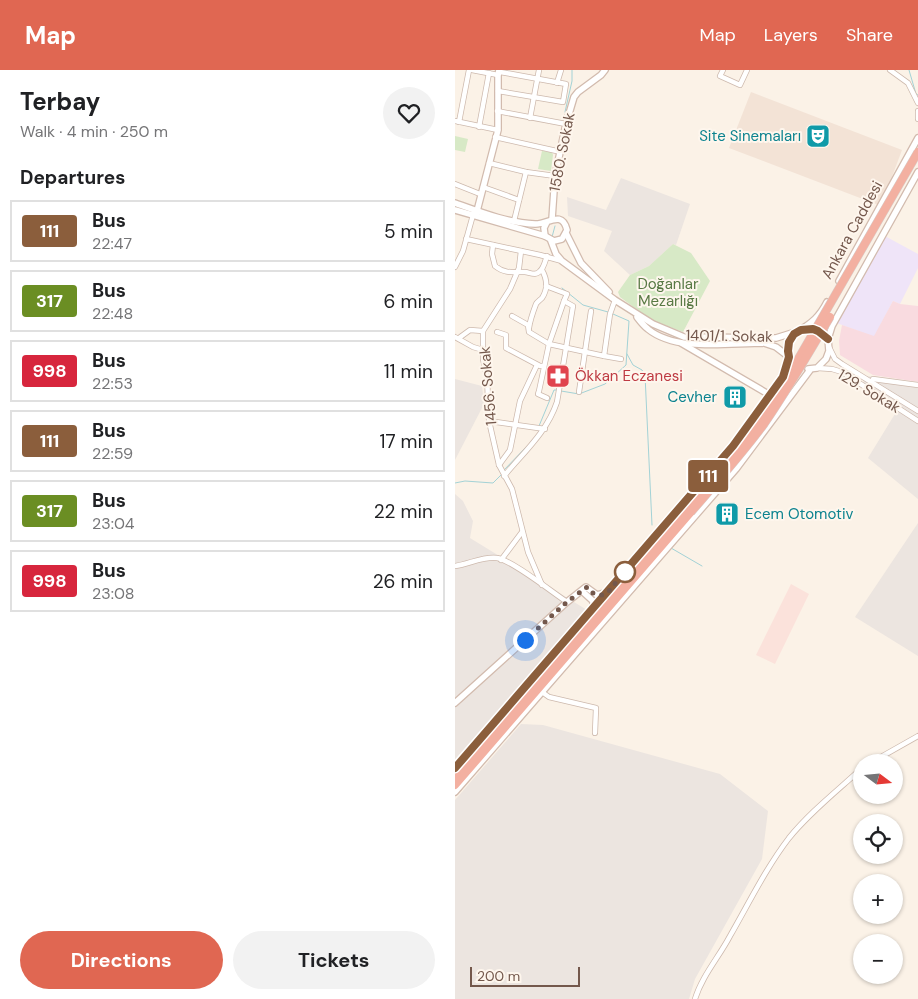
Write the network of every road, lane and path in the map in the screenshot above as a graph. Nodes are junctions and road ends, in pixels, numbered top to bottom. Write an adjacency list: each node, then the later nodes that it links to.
1 (470, 70): 9 (street); 20 (street)
2 (539, 70): 11 (street)
3 (561, 70): 12 (street)
4 (605, 70): 21 (main road, 1580. Sokak)
5 (723, 70): 6 (street)
6 (747, 70)
7 (891, 70): 15 (street)
8 (518, 72): 10 (street); 11 (street)
9 (489, 73): 10 (street); 22 (street)
10 (498, 73): 13 (main road)
11 (537, 78): 12 (street); 14 (street)
12 (557, 83): 14 (street)
13 (498, 91): 14 (street); 16 (main road)
14 (534, 98): 18 (street)
15 (918, 103)
16 (497, 111): 18 (street); 23 (main road)
17 (918, 111): 19 (street)
18 (530, 118): 21 (street)
19 (918, 119)
20 (457, 121): 22 (street)
21 (565, 124): 26 (main road, 1580. Sokak)
22 (479, 127): 23 (street)
23 (498, 130): 24 (main road)
24 (495, 137): 26 (street); 29 (main road)
25 (918, 138): 59 (main road, Ankara Caddesi)
26 (561, 152): 32 (main road, 1580. Sokak)
27 (918, 152): 91 (highway, Ankara Caddesi, bridge)
28 (918, 161): 91 (highway, Ankara Caddesi, bridge)
29 (489, 163): 30 (street); 34 (main road)
30 (526, 172): 32 (street); 36 (street)
31 (918, 172): 64 (main road, Ankara Caddesi)
32 (555, 176): 40 (main road, 1580. Sokak)
33 (455, 184): 35 (street)
34 (483, 187): 35 (main road); 36 (street)
35 (480, 194): 39 (main road)
36 (519, 200): 41 (street)
37 (455, 203): 39 (main road)
38 (455, 210): 39 (main road)
39 (475, 213): 41 (main road); 43 (main road); 44 (street)
40 (550, 220): 41 (main road); 42 (main road); 43 (main road)
41 (514, 221)
42 (566, 234): 45 (main road); 54 (main road)
43 (545, 236): 45 (main road)
44 (466, 239): 46 (street, 1401/1. Sokak); 50 (street)
45 (551, 240): 49 (main road)
46 (493, 245): 47 (street, 1401/1. Sokak); 52 (street)
47 (521, 251): 48 (street, 1401/1. Sokak); 52 (street, 1456. Sokak)
48 (547, 256): 49 (street, 1401/1. Sokak); 51 (street)
49 (562, 262): 54 (main road, 1401/1. Sokak)
50 (455, 267)
51 (541, 270): 52 (street); 53 (street)
52 (516, 273): 60 (street, 1456. Sokak)
53 (546, 286): 55 (street); 62 (street)
54 (615, 300): 57 (main road, 1401/1. Sokak); 71 (street)
55 (564, 301): 66 (street); 68 (street)
56 (591, 311): 70 (street)
57 (633, 311): 59 (main road, 1401/1. Sokak); 65 (main road, 1401/1. Sokak)
58 (512, 316): 62 (street)
59 (801, 330): 64 (main road); 72 (main road, Ankara Caddesi)
60 (483, 331): 63 (street); 69 (street, 1456. Sokak)
61 (497, 332): 74 (street)
62 (529, 332): 66 (street)
63 (457, 338): 69 (street)
64 (828, 339): 67 (main road)
65 (681, 343): 72 (main road, 1401/1. Sokak); 82 (main road)
66 (549, 344): 68 (street); 75 (street)
67 (829, 346): 76 (main road); 78 (street, 129. Sokak)
68 (565, 348): 70 (street); 88 (street)
69 (483, 350): 85 (street, 1456. Sokak)
70 (585, 353): 71 (street); 81 (street)
71 (604, 356): 73 (street)
72 (789, 357): 77 (main road); 82 (main road, Ankara Caddesi)
73 (621, 360)
74 (537, 364): 75 (street); 87 (street)
75 (545, 366): 83 (street)
76 (817, 368): 77 (main road); 80 (street, 129. Sokak)
77 (810, 370): 94 (main road, Ankara Caddesi)
78 (871, 382): 79 (street); 80 (street); 84 (street, 129. Sokak)
79 (918, 385)
80 (867, 390): 86 (street, 129. Sokak)
81 (579, 392)
82 (770, 395): 98 (main road, Ankara Caddesi)
83 (547, 398)
84 (918, 411)
85 (489, 421): 87 (street); 89 (street, 1456. Sokak)
86 (918, 421)
87 (515, 425): 88 (street); 89 (street)
88 (545, 429): 90 (street)
89 (499, 465): 90 (street, 1456. Sokak)
90 (504, 476): 93 (street, 1456. Sokak)
91 (689, 511): 92 (highway, Ankara Caddesi); 95 (highway, Ankara Caddesi)
92 (668, 531): 98 (highway); 113 (highway, Ankara Caddesi)
93 (522, 532): 96 (street); 99 (street, 1456. Sokak)
94 (679, 535): 95 (highway); 105 (main road, Ankara Caddesi)
95 (652, 558): 104 (highway, Ankara Caddesi)
96 (501, 560): 97 (street); 99 (street)
97 (455, 566)
98 (627, 569): 101 (main road, Ankara Caddesi)
99 (542, 585): 102 (street)
100 (584, 589): 101 (main road); 102 (main road); 103 (main road)
101 (609, 591): 103 (main road, Ankara Caddesi)
102 (567, 602): 106 (main road)
103 (592, 610): 110 (main road, Ankara Caddesi)
104 (545, 682): 107 (highway); 115 (highway, Ankara Caddesi)
105 (543, 692): 107 (main road, Ankara Caddesi); 108 (street)
106 (455, 703)
107 (511, 729): 115 (main road, Ankara Caddesi)
108 (595, 733)
109 (918, 736): 111 (street)
110 (473, 749): 112 (main road, Ankara Caddesi); 113 (highway)
111 (886, 754)
112 (455, 768)
113 (455, 775)
114 (853, 776): 117 (street)
115 (458, 784): 116 (main road, Ankara Caddesi)
116 (458, 793)
117 (695, 999)

